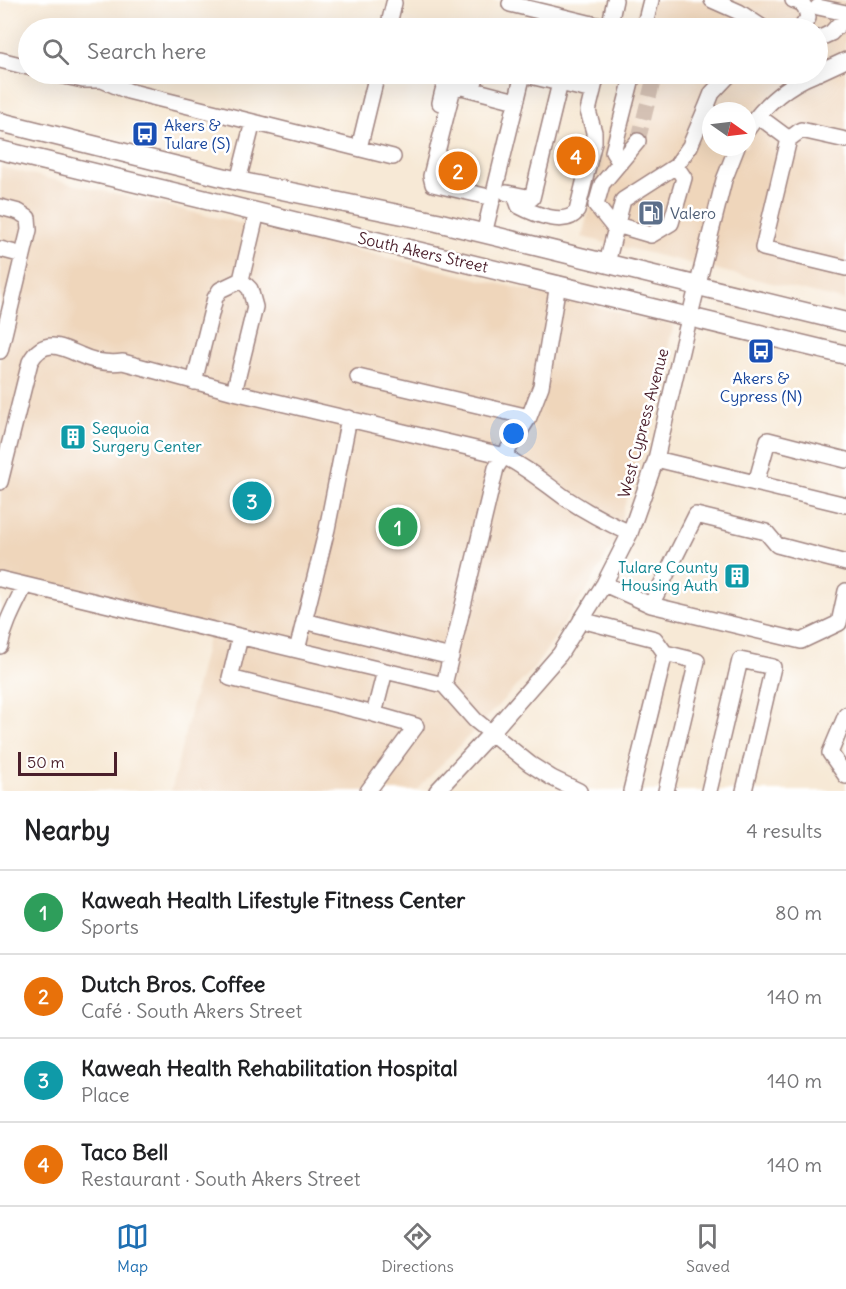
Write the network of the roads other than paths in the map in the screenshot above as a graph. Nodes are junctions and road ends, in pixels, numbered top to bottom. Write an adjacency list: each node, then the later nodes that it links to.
1 (615, 0): 12 (street)
2 (651, 0): 13 (street)
3 (712, 0): 8 (street)
4 (793, 0): 15 (street)
5 (390, 1): 10 (street)
6 (815, 3): 9 (street); 16 (street)
7 (510, 4): 11 (street)
8 (736, 4): 14 (street)
9 (846, 15): 17 (street)
10 (389, 18)
11 (568, 18)
12 (611, 18)
13 (646, 18)
14 (752, 18)
15 (808, 18)
16 (813, 18)
17 (828, 34)
18 (0, 60): 19 (street)
19 (18, 64)
20 (844, 65): 21 (street)
21 (828, 69)
22 (111, 84): 39 (street)
23 (375, 84): 43 (street)
24 (445, 84): 51 (street)
25 (479, 84): 34 (street)
26 (521, 84): 34 (street)
27 (560, 84): 52 (street)
28 (564, 84): 33 (street)
29 (595, 84): 33 (street)
30 (630, 84): 48 (street)
31 (721, 84): 35 (street)
32 (794, 84): 36 (street)
33 (593, 91): 52 (street)
34 (518, 96): 51 (street)
35 (710, 102)
36 (758, 116): 37 (street); 41 (street)
37 (756, 119)
38 (0, 122): 50 (main road, South Akers Street)
39 (253, 122): 43 (street); 50 (street)
40 (702, 122): 49 (street)
41 (789, 139): 42 (street); 60 (street)
42 (846, 140)
43 (359, 148): 46 (street)
44 (0, 150): 47 (main road, South Akers Street)
45 (733, 156): 63 (street, West Cypress Avenue)
46 (393, 157)
47 (38, 159): 50 (main road); 54 (main road, South Akers Street)
48 (620, 163): 55 (street); 55 (street)
49 (676, 166): 55 (street); 55 (street)
50 (238, 181): 56 (main road, South Akers Street)
51 (494, 194): 52 (street); 56 (street)
52 (515, 195)
53 (0, 207): 58 (street)
54 (257, 212): 61 (street); 62 (main road, South Akers Street)
55 (616, 227): 59 (street)
56 (484, 234): 59 (main road, South Akers Street)
57 (0, 249): 58 (street)
58 (23, 255): 66 (street)
59 (607, 263): 63 (main road, South Akers Street)
60 (846, 268)
61 (241, 280): 69 (street); 70 (street)
62 (558, 284): 64 (main road, South Akers Street); 71 (street)
63 (697, 285): 64 (street, West Cypress Avenue); 65 (main road, South Akers Street)
64 (690, 316): 67 (main road, South Akers Street); 74 (street, West Cypress Avenue)
65 (846, 322)
66 (0, 351)
67 (846, 355)
68 (358, 377): 71 (street)
69 (194, 382): 70 (street); 76 (street)
70 (234, 392): 72 (street)
71 (529, 417): 73 (street)
72 (349, 418): 73 (street); 87 (street)
73 (503, 456): 79 (street); 92 (street)
74 (656, 459): 77 (street); 79 (street, West Cypress Avenue)
75 (846, 460): 77 (street)
76 (0, 482)
77 (756, 483): 78 (street)
78 (846, 505)
79 (630, 533): 82 (street, West Cypress Avenue)
80 (846, 562): 85 (street)
81 (0, 579): 83 (street)
82 (604, 584): 85 (street); 86 (street, West Cypress Avenue)
83 (25, 585): 88 (street); 89 (street)
84 (846, 591): 85 (street)
85 (651, 605)
86 (581, 620): 91 (street); 97 (street, West Cypress Avenue)
87 (304, 621): 90 (street); 92 (street)
88 (240, 637): 90 (street); 95 (street)
89 (0, 646)
90 (297, 650): 93 (street)
91 (664, 653): 104 (street); 105 (street)
92 (451, 657): 94 (street)
93 (385, 671): 94 (street); 95 (street)
94 (444, 686): 97 (street)
95 (374, 714): 101 (street)
96 (846, 715): 98 (street)
97 (491, 733): 102 (street, West Cypress Avenue); 103 (street)
98 (830, 753): 99 (street); 100 (street)
99 (846, 762)
100 (846, 776)
101 (368, 791)
102 (437, 791)
103 (579, 791)
104 (631, 791)
105 (666, 791)
106 (709, 791): 107 (street)
107 (744, 791)

